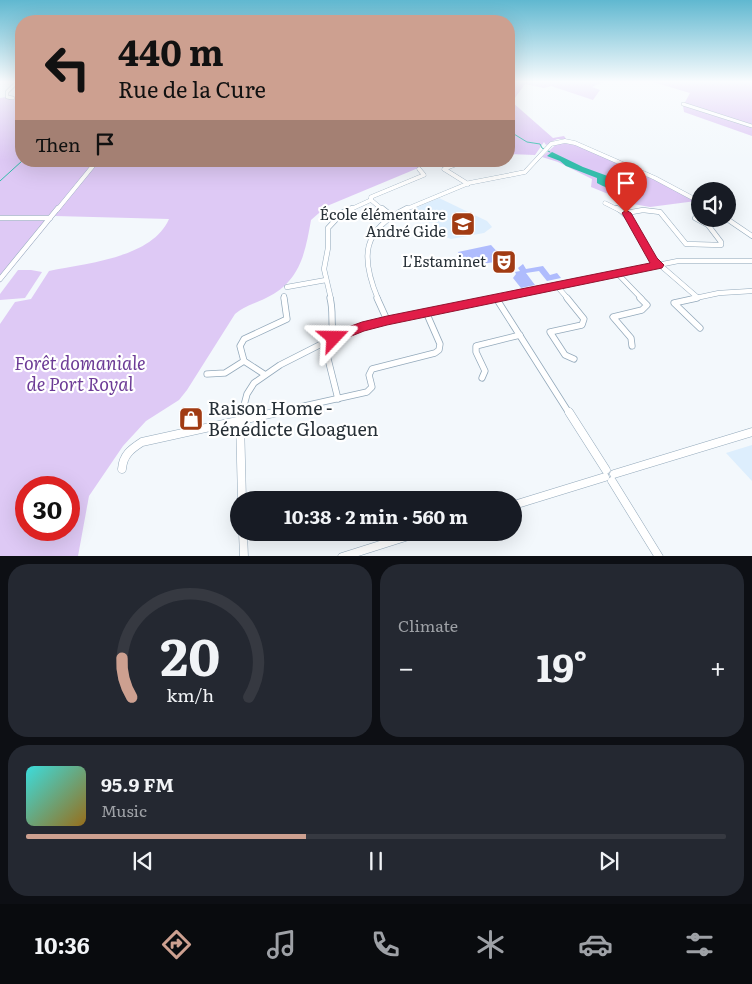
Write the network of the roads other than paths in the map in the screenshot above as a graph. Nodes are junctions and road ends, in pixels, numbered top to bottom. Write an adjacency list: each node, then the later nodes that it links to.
1 (695, 108): 2 (street)
2 (752, 126)
3 (92, 167): 13 (street)
4 (450, 167): 6 (street)
5 (419, 169): 8 (street)
6 (468, 184): 7 (street); 11 (street)
7 (691, 197)
8 (371, 200): 11 (street); 21 (street)
9 (605, 203): 10 (street)
10 (626, 213): 15 (street); 18 (street)
11 (392, 216): 29 (street)
12 (0, 218): 13 (street)
13 (50, 218): 20 (street)
14 (736, 225): 16 (street)
15 (710, 227)
16 (752, 236)
17 (751, 261): 18 (street)
18 (659, 265): 19 (street); 26 (street)
19 (617, 273): 22 (street); 34 (street)
20 (0, 279)
21 (326, 280): 23 (street); 32 (street)
22 (557, 286): 27 (street); 35 (street)
23 (287, 287)
24 (752, 291): 26 (street)
25 (284, 296): 36 (street)
26 (697, 297): 30 (street)
27 (496, 298): 28 (street); 31 (street)
28 (426, 312): 29 (street); 40 (street)
29 (387, 320): 32 (street)
30 (700, 328)
31 (520, 336): 39 (street); 44 (street)
32 (334, 338): 33 (street)
33 (324, 343): 38 (street); 40 (street)
34 (632, 346)
35 (574, 359)
36 (244, 361): 37 (street); 38 (street)
37 (207, 374)
38 (264, 374): 41 (street)
39 (482, 378)
40 (338, 399): 41 (street)
41 (240, 421): 43 (street); 45 (street)
42 (752, 432): 44 (street)
43 (122, 469)
44 (609, 475): 46 (street); 51 (street)
45 (242, 491)
46 (522, 502)
47 (244, 541): 49 (street)
48 (391, 541): 50 (street)
49 (244, 556)
50 (342, 556)
51 (659, 556)

